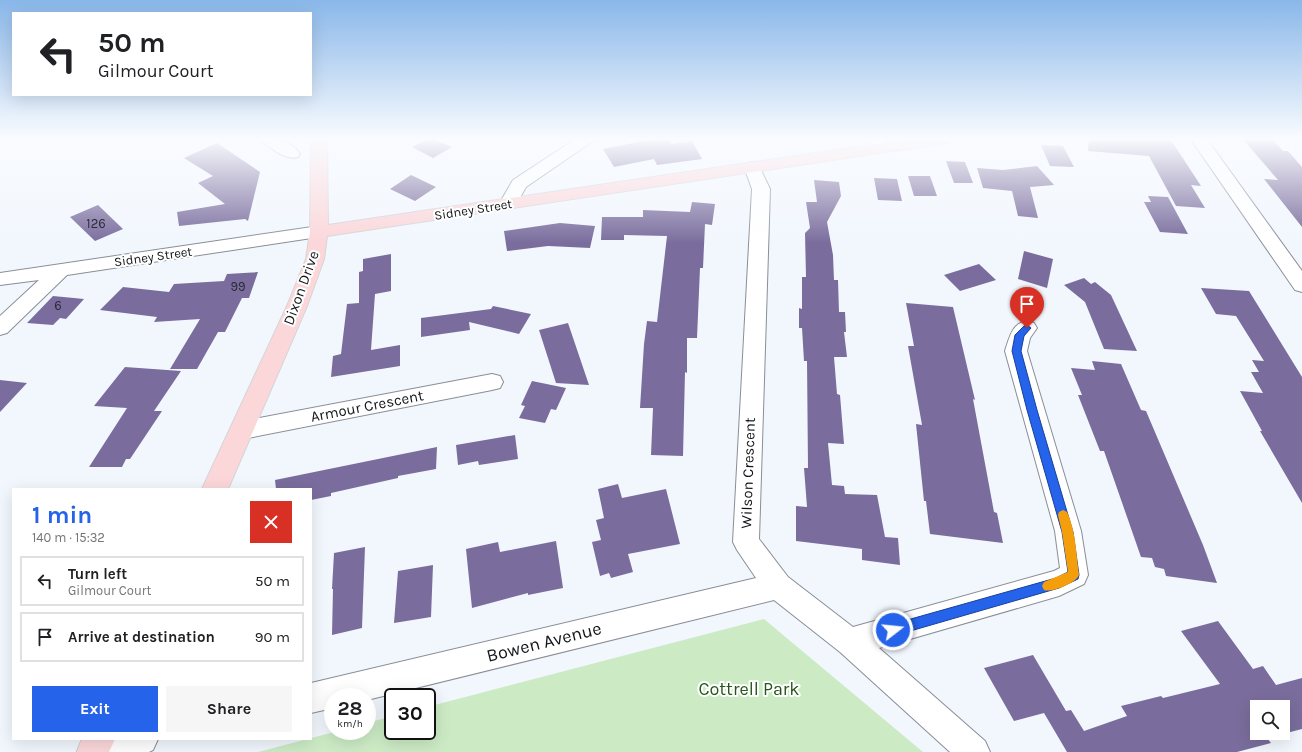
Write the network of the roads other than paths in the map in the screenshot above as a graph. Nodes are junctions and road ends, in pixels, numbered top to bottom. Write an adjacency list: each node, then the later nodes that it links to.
1 (319, 173): 7 (main road, Dixon Drive)
2 (535, 173): 6 (street)
3 (712, 173): 6 (main road, Sidney Street)
4 (754, 173): 16 (street, Wilson Crescent)
5 (1223, 173): 10 (street)
6 (508, 204): 7 (main road, Sidney Street)
7 (319, 232): 8 (street, Sidney Street); 14 (main road, Dixon Drive)
8 (61, 270): 9 (street, Sidney Street); 11 (street)
9 (0, 279)
10 (1302, 286)
11 (0, 328)
12 (1027, 328): 17 (street)
13 (492, 382): 14 (street, Armour Crescent)
14 (243, 430): 15 (main road, Dixon Drive)
15 (215, 488)
16 (778, 586): 17 (street, Wilson Crescent); 18 (street, Bowen Avenue)
17 (850, 642): 21 (street, Wilson Crescent)
18 (312, 698)
19 (136, 740): 20 (street)
20 (95, 747)
21 (974, 752)

